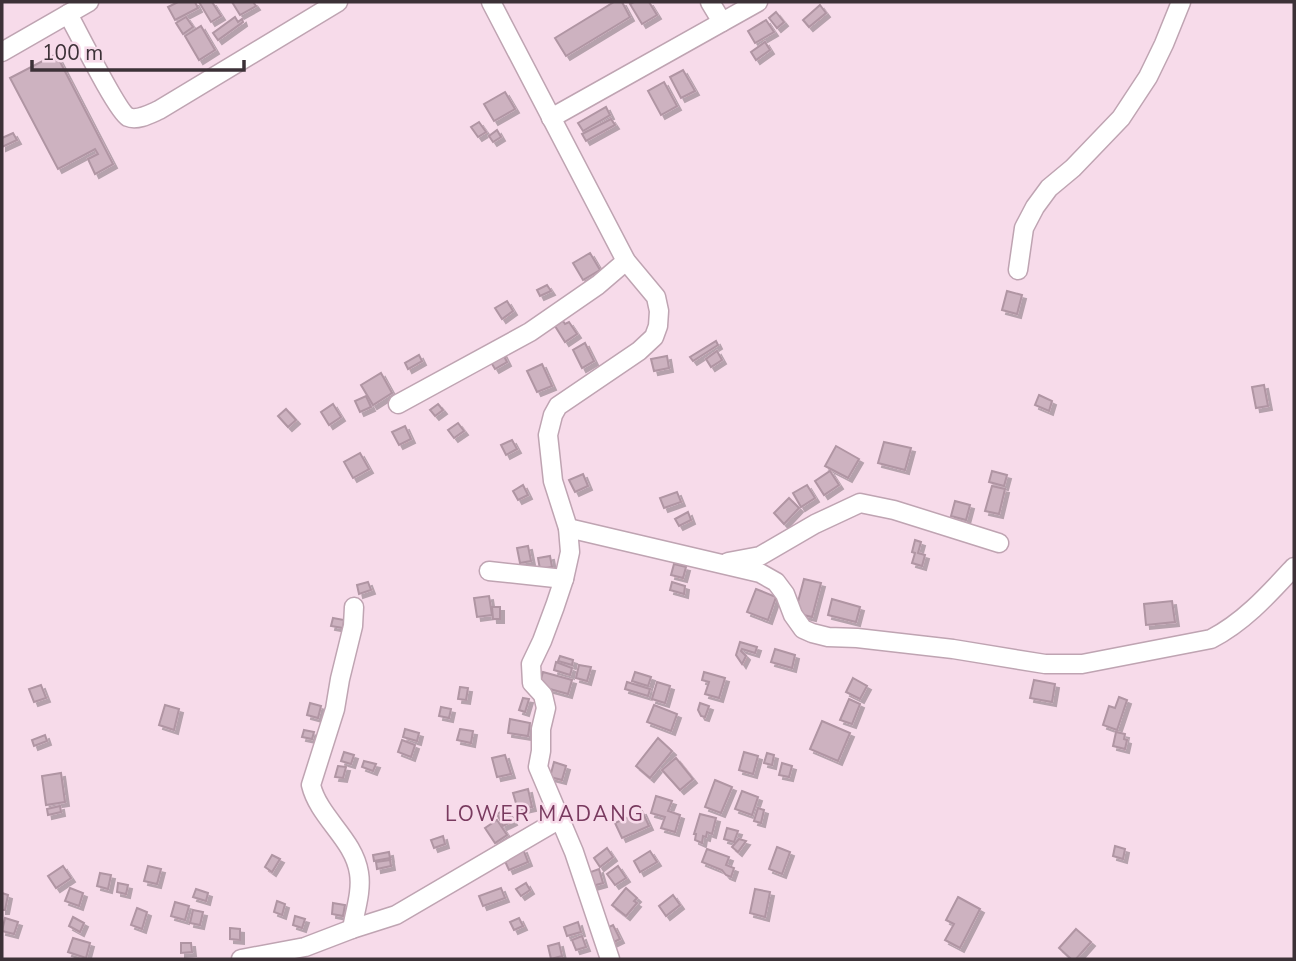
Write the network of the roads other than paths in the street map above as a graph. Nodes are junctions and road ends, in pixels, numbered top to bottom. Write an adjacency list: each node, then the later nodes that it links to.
1 (89, 2): 7 (street)
2 (338, 2): 7 (street)
3 (491, 2): 10 (street)
4 (710, 2): 8 (street)
5 (758, 2): 8 (street)
6 (1181, 2): 12 (street)
7 (68, 14): 9 (street)
8 (722, 22): 10 (street)
9 (2, 52)
10 (551, 118): 11 (street)
11 (626, 261): 13 (street); 14 (street)
12 (1018, 270)
13 (398, 404)
14 (568, 528): 16 (street); 19 (street)
15 (999, 542): 16 (street)
16 (720, 563): 17 (street)
17 (1294, 567)
18 (489, 571): 19 (street)
19 (564, 579): 21 (street)
20 (354, 607): 22 (street)
21 (559, 819): 22 (street); 24 (street)
22 (352, 929): 23 (street)
23 (241, 959)
24 (610, 959)

